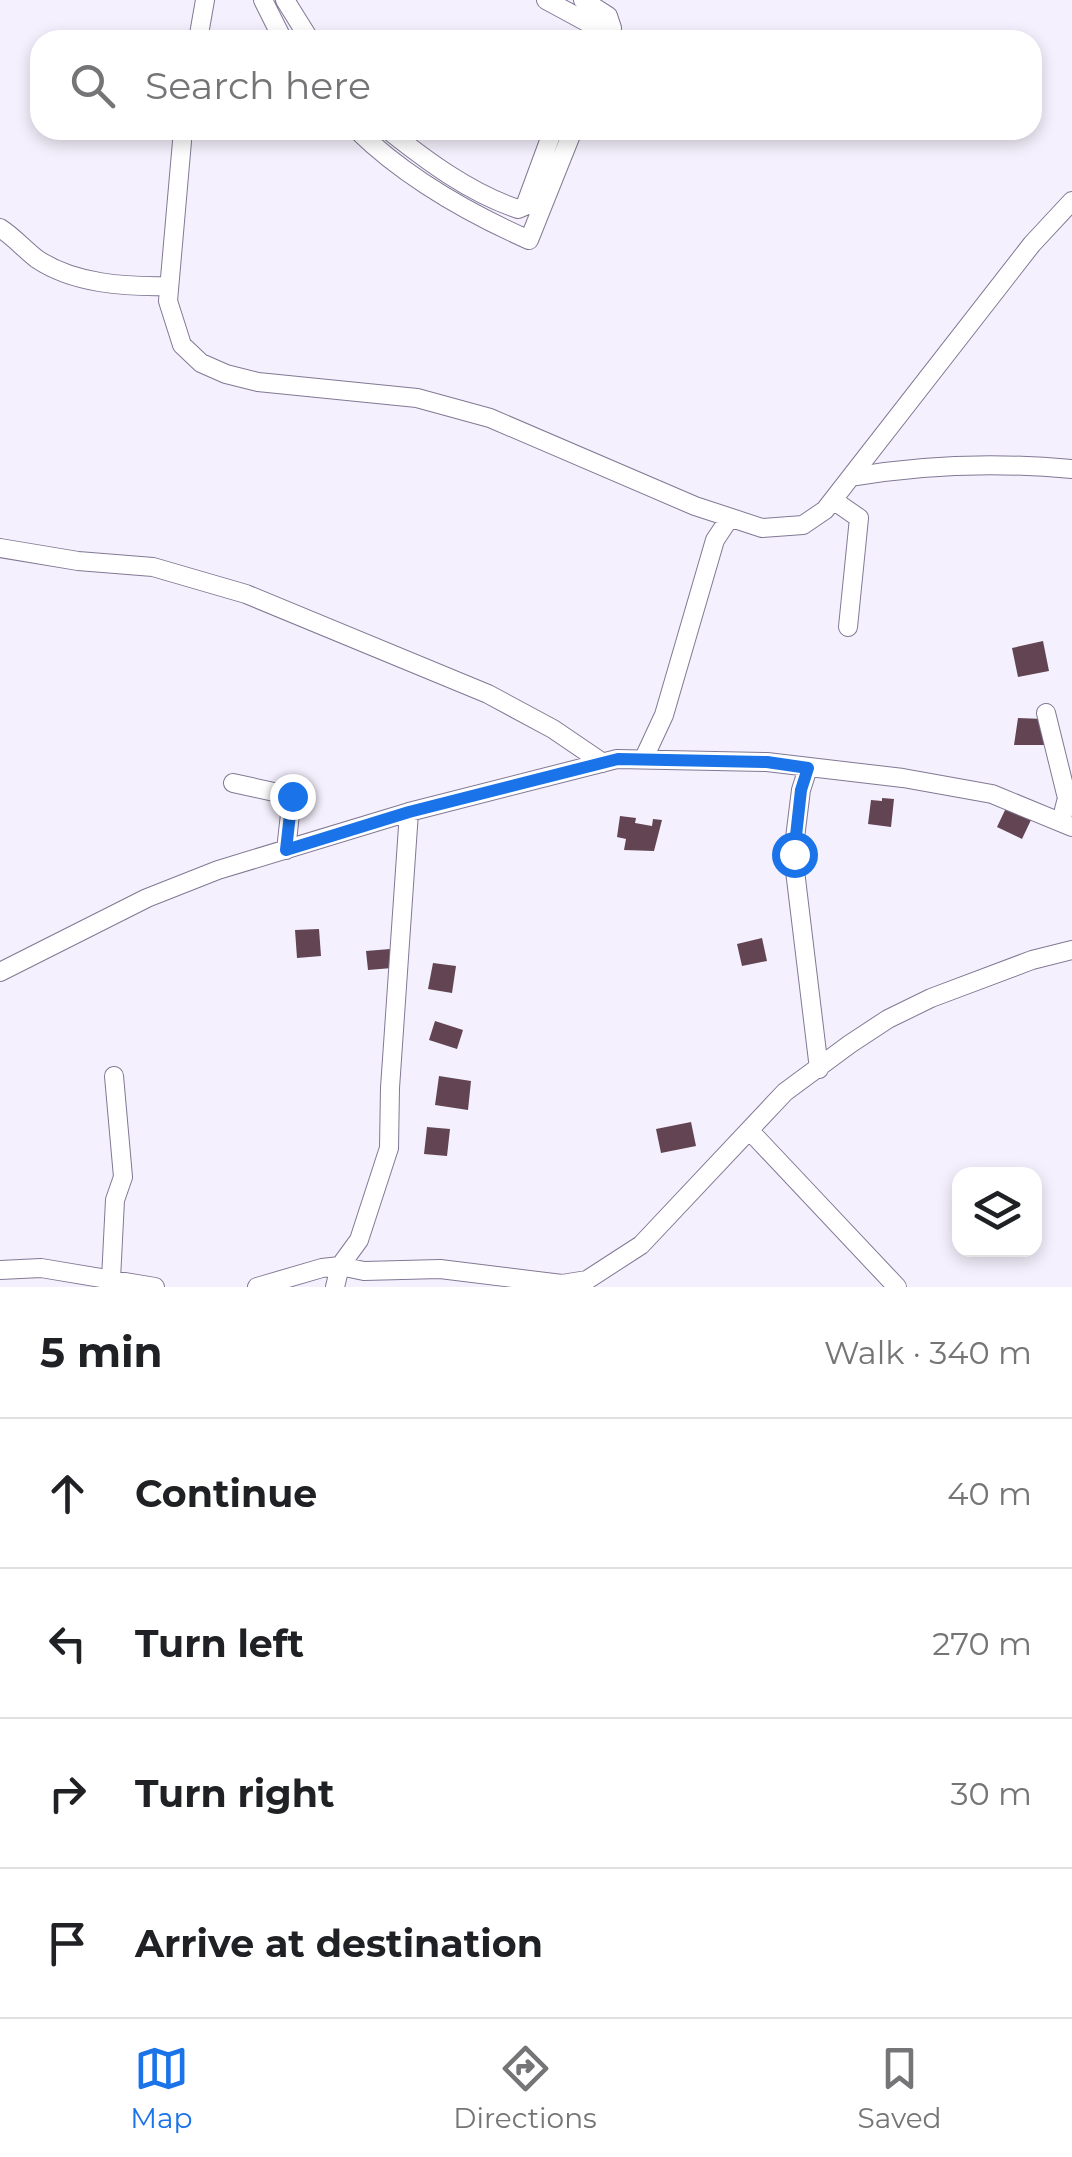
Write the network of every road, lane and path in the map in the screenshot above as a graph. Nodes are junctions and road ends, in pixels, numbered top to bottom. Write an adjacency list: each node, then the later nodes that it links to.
1 (205, 0): 6 (street)
2 (263, 0): 7 (street)
3 (286, 0): 8 (street)
4 (546, 0): 9 (street)
5 (583, 0): 10 (street)
6 (200, 30)
7 (278, 30)
8 (304, 30)
9 (592, 30)
10 (611, 30)
11 (182, 140): 18 (street)
12 (369, 140): 15 (street)
13 (400, 140): 14 (street)
14 (548, 140)
15 (569, 140)
16 (1072, 201): 20 (street)
17 (0, 228): 18 (street)
18 (169, 286): 22 (street)
19 (1072, 469): 20 (street)
20 (851, 476): 21 (street)
21 (833, 500): 22 (street); 24 (street)
22 (729, 519): 26 (street)
23 (0, 548): 27 (street)
24 (848, 627)
25 (1046, 713): 31 (street)
26 (644, 758): 27 (street); 28 (street)
27 (603, 763): 30 (street)
28 (808, 768): 31 (street); 35 (street)
29 (233, 782): 32 (street)
30 (409, 812): 32 (street); 38 (street)
31 (1067, 825)
32 (286, 850): 34 (street)
33 (1072, 950): 35 (street)
34 (0, 972)
35 (818, 1069): 37 (street)
36 (114, 1076): 40 (street)
37 (750, 1132): 38 (street); 44 (street)
38 (340, 1266): 42 (street); 43 (street)
39 (0, 1270): 40 (street)
40 (111, 1279): 41 (street)
41 (156, 1287)
42 (257, 1287)
43 (335, 1287)
44 (897, 1287)

